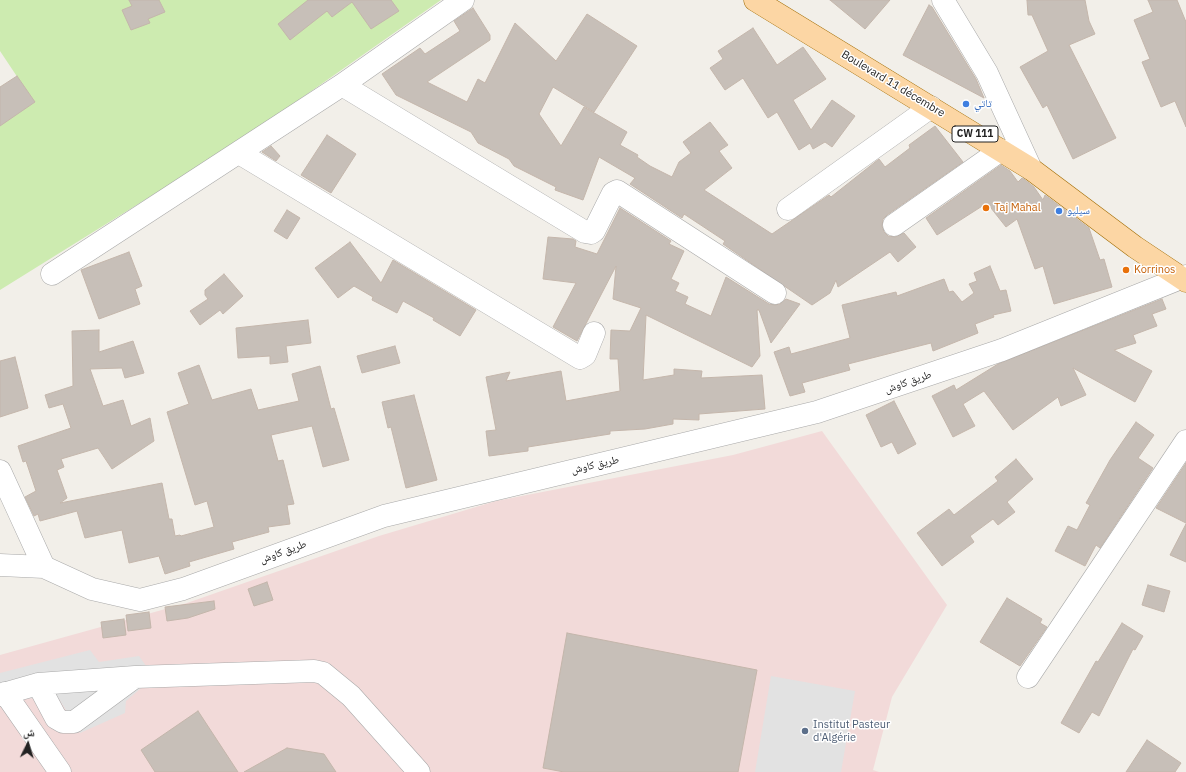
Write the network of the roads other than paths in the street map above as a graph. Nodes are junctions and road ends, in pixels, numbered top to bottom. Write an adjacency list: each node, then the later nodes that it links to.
1 (463, 0): 4 (street)
2 (757, 0): 5 (main road, Boulevard 11 décembre / CW 111)
3 (943, 0): 8 (street)
4 (342, 85): 7 (street); 13 (street)
5 (931, 107): 6 (main road, Boulevard 11 décembre / CW 111); 9 (street)
6 (1001, 150): 8 (main road, Boulevard 11 décembre / CW 111); 10 (street)
7 (239, 153): 11 (street); 14 (street)
8 (1031, 169): 12 (main road, Boulevard 11 décembre / CW 111)
9 (788, 209)
10 (894, 225)
11 (52, 274)
12 (1184, 278): 18 (street, طريق كاوش)
13 (775, 293)
14 (594, 333)
15 (1186, 441): 20 (street)
16 (0, 471): 18 (street)
17 (0, 565): 18 (street, طريق كاوش)
18 (44, 567)
19 (135, 677): 21 (street); 21 (street); 24 (street)
20 (1028, 677)
21 (38, 684): 22 (street)
22 (3, 694): 23 (street)
23 (60, 772)
24 (419, 772)

